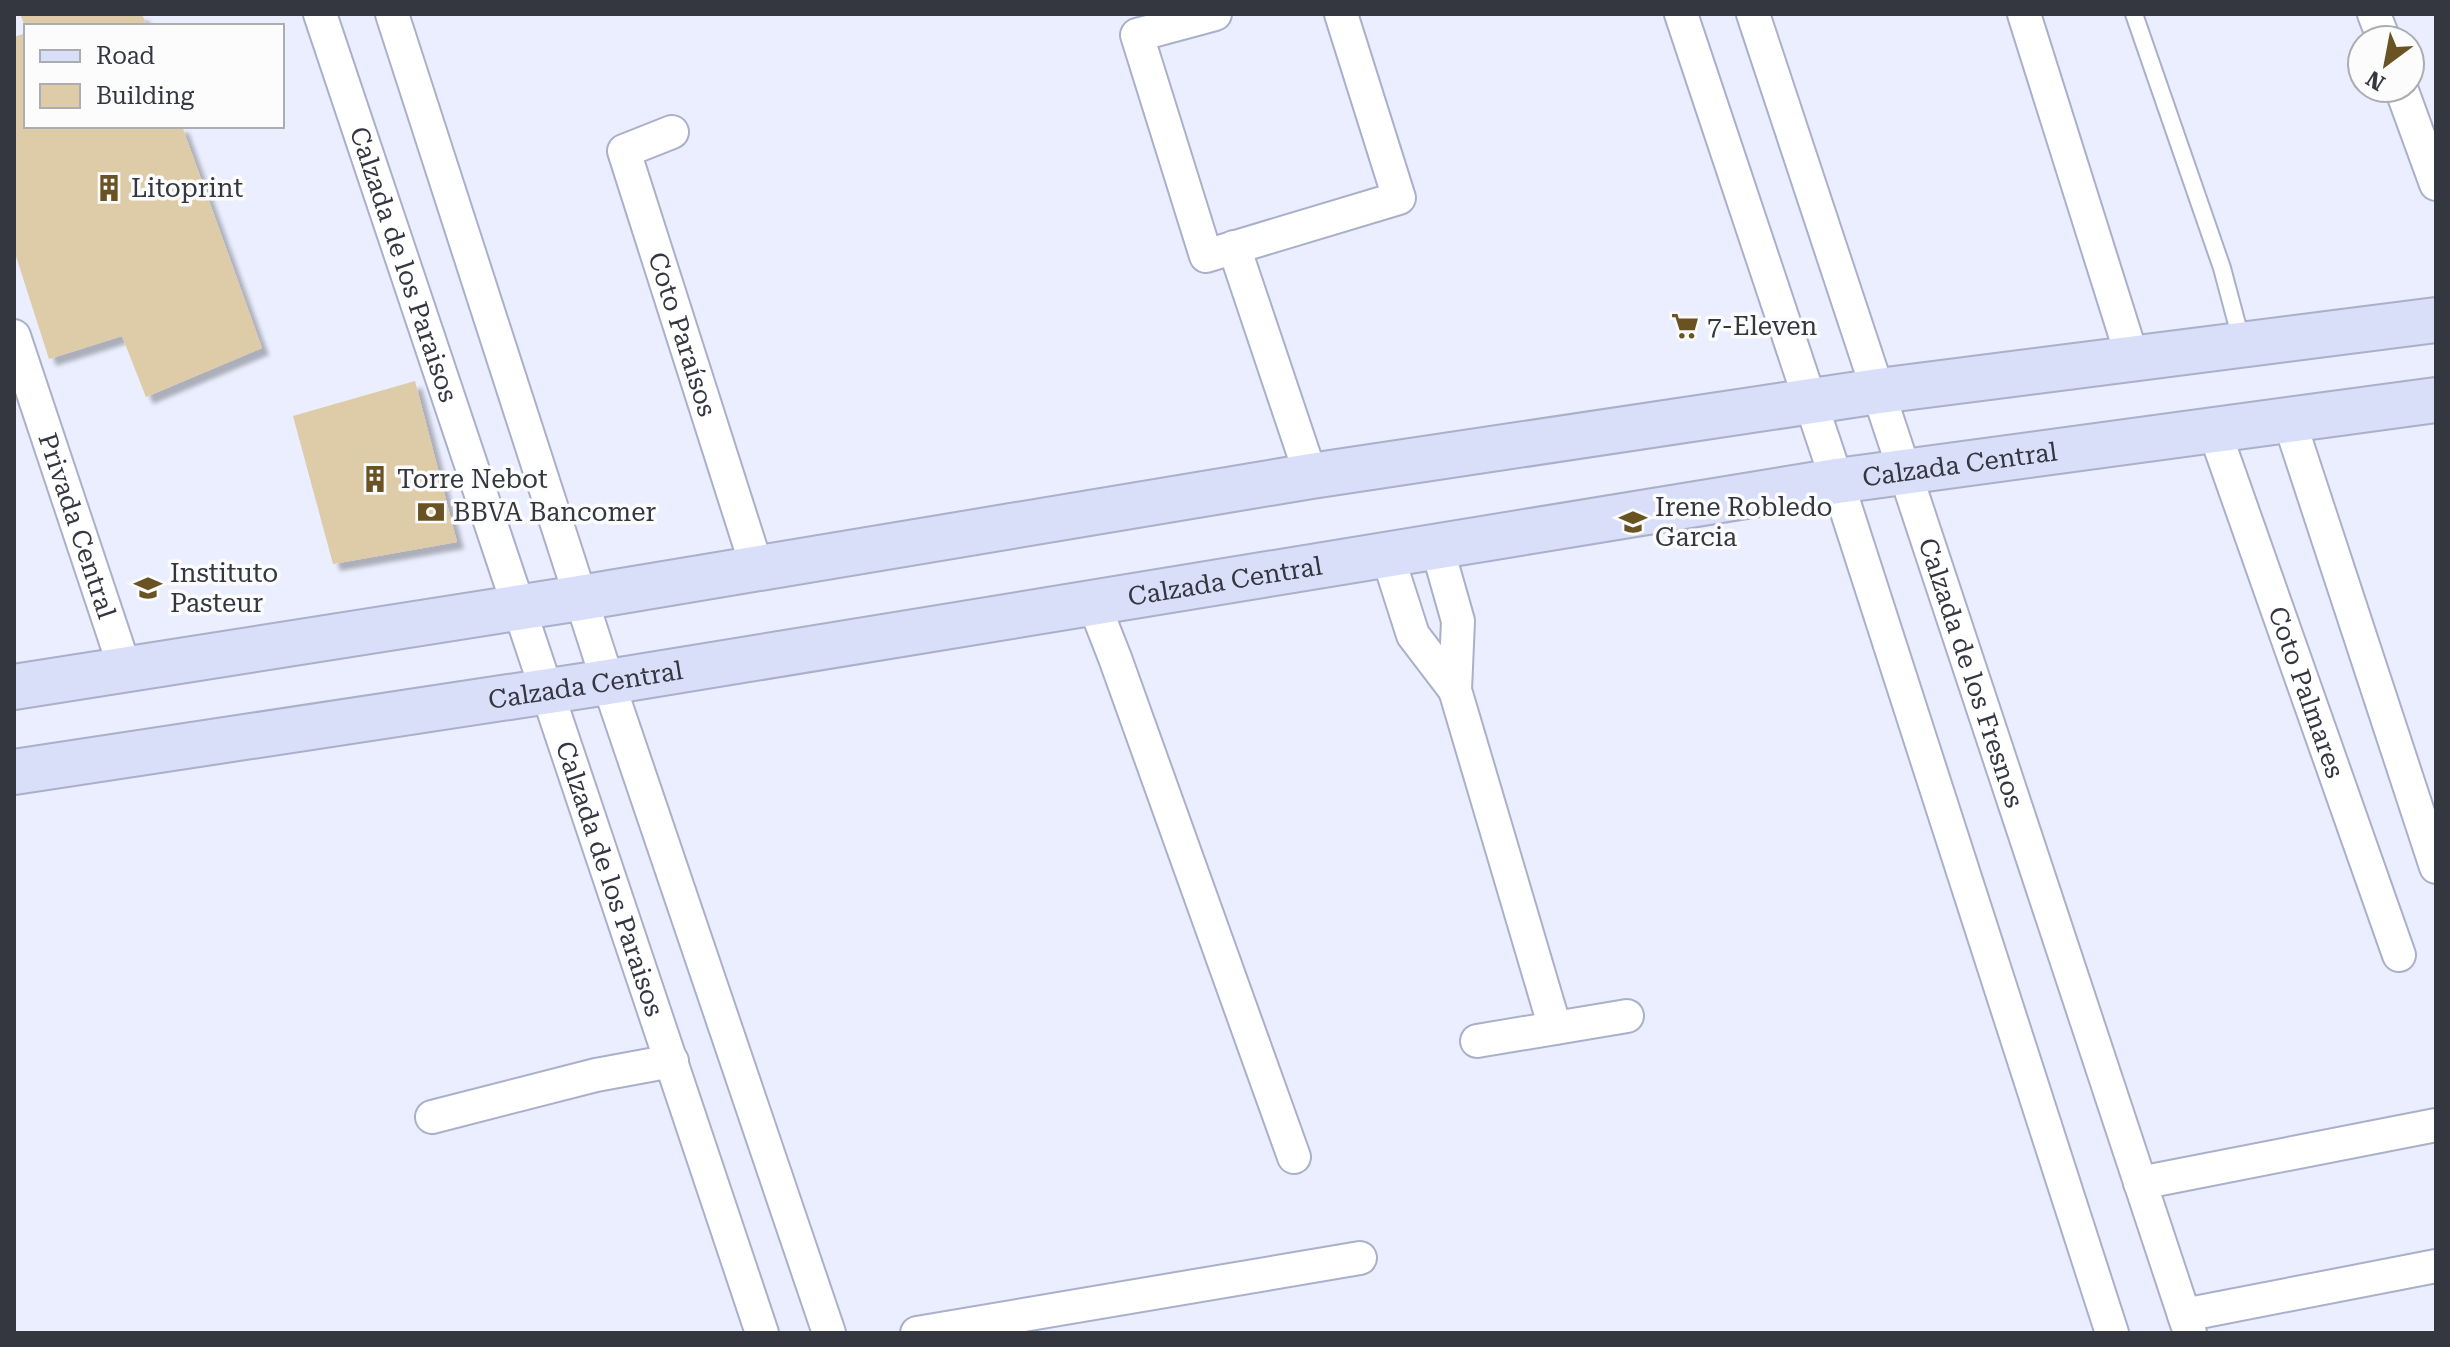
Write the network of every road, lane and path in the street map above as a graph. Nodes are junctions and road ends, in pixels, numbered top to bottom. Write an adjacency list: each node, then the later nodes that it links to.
1 (320, 14): 30 (street, Calzada de los Paraisos)
2 (392, 14): 28 (street)
3 (1215, 14): 12 (street)
4 (1341, 14): 12 (street)
5 (1681, 14): 19 (street)
6 (1753, 14): 17 (street, Calzada de los Fresnos)
7 (2024, 14): 16 (street)
8 (2134, 14): 15 (lane)
9 (2407, 104): 11 (street)
10 (672, 132): 27 (street, Coto Paraísos)
11 (2436, 184)
12 (1234, 247): 23 (street)
13 (2436, 320): 15 (street)
14 (14, 336): 31 (street, Privada Central)
15 (2242, 344): 16 (street)
16 (2133, 360): 17 (street)
17 (1879, 391): 19 (street); 22 (street, Calzada de los Fresnos)
18 (2436, 400): 20 (street, Calzada Central)
19 (1811, 401): 23 (street); 24 (street)
20 (2289, 420): 21 (street, Calzada Central); 37 (street)
21 (2214, 430): 22 (street, Calzada Central); 38 (street, Coto Palmares)
22 (1906, 471): 24 (street, Calzada Central); 46 (street, Calzada de los Fresnos)
23 (1311, 476): 27 (street)
24 (1837, 481): 25 (street, Calzada Central); 53 (street)
25 (1437, 547): 26 (street, Calzada Central); 34 (street)
26 (1387, 554): 29 (street, Calzada Central); 34 (street)
27 (757, 568): 28 (street)
28 (580, 598): 30 (street); 32 (street)
29 (1093, 602): 32 (street, Calzada Central); 45 (street)
30 (518, 608): 31 (street); 35 (street, Calzada de los Paraisos)
31 (125, 669): 33 (street)
32 (608, 682): 35 (street, Calzada Central); 51 (street)
33 (14, 687)
34 (1455, 690): 40 (street)
35 (547, 692): 36 (street, Calzada Central); 42 (street, Calzada de los Paraisos)
36 (14, 772)
37 (2436, 867)
38 (2399, 955)
39 (1627, 1016): 40 (street)
40 (1555, 1028): 41 (street)
41 (1477, 1041)
42 (672, 1061): 43 (street); 50 (street, Calzada de los Paraisos)
43 (432, 1117)
44 (2436, 1125): 46 (street)
45 (1294, 1157)
46 (2140, 1183): 49 (street, Calzada de los Fresnos)
47 (1360, 1258): 52 (street)
48 (2436, 1266): 49 (street)
49 (2187, 1324)
50 (762, 1333)
51 (829, 1333)
52 (917, 1333)
53 (2112, 1333)

